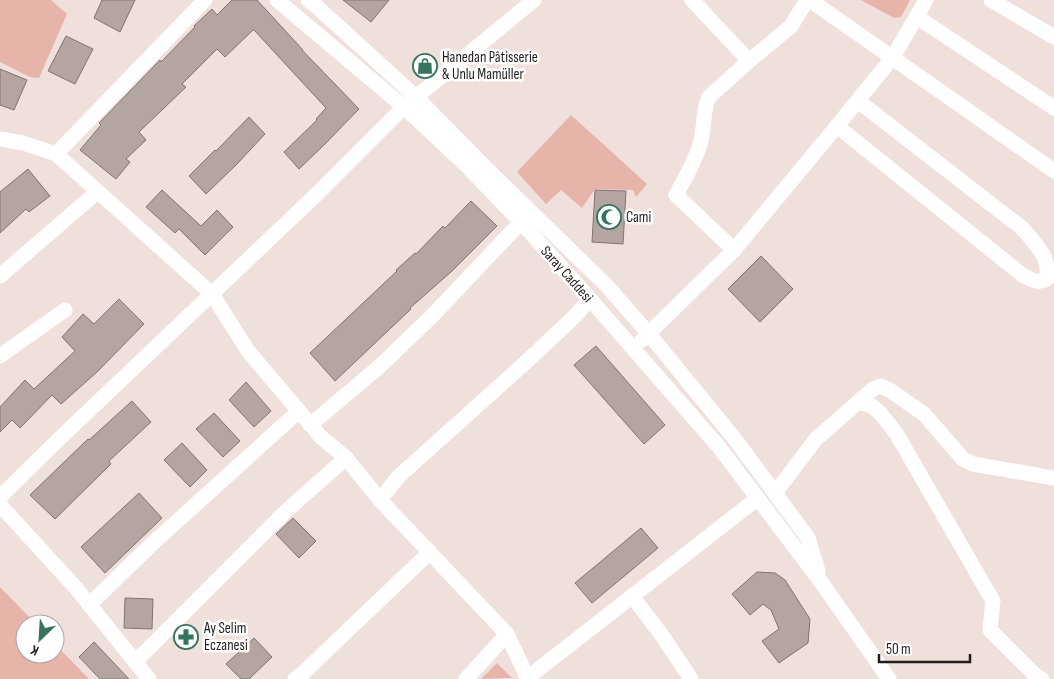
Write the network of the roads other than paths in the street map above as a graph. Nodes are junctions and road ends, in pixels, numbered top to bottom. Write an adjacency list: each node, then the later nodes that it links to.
1 (205, 0): 19 (street)
2 (277, 0): 15 (street, Saray Caddesi)
3 (308, 0): 13 (street, Saray Caddesi)
4 (534, 0): 13 (street)
5 (692, 0): 12 (street)
6 (809, 0): 11 (street); 12 (street)
7 (926, 0): 9 (street)
8 (991, 0): 10 (street)
9 (917, 17): 11 (street); 16 (street)
10 (1054, 37)
11 (893, 57): 14 (street); 20 (street)
12 (749, 61): 23 (street)
13 (416, 96): 15 (street); 29 (street, Saray Caddesi)
14 (858, 101): 17 (street); 25 (street)
15 (404, 107): 22 (street, Saray Caddesi); 26 (street)
16 (1054, 108)
17 (837, 126): 23 (street); 25 (street)
18 (0, 139): 19 (street)
19 (56, 154): 21 (street)
20 (1054, 171)
21 (97, 192): 24 (street); 26 (street)
22 (521, 222): 27 (street, Saray Caddesi); 34 (street)
23 (734, 250): 29 (street)
24 (0, 276)
25 (1050, 277)
26 (212, 294): 33 (street); 38 (street)
27 (590, 298): 30 (street, Saray Caddesi); 40 (street)
28 (65, 310): 31 (street)
29 (649, 334): 30 (street); 37 (street, Saray Caddesi)
30 (634, 348): 39 (street, Saray Caddesi)
31 (0, 356)
32 (858, 402): 36 (street); 37 (street); 54 (street)
33 (299, 411): 34 (street); 45 (street)
34 (310, 425): 35 (street)
35 (346, 458): 40 (street); 47 (street)
36 (1054, 478)
37 (774, 493): 43 (street, Saray Caddesi)
38 (0, 498)
39 (758, 498): 43 (street, Saray Caddesi); 44 (street)
40 (380, 500): 42 (street)
41 (0, 505): 45 (street)
42 (430, 552): 46 (street); 50 (street)
43 (821, 582): 53 (street, Saray Caddesi)
44 (632, 596): 48 (street); 52 (street)
45 (89, 605): 47 (street)
46 (508, 634): 48 (street); 51 (street)
47 (135, 662): 49 (street)
48 (527, 678)
49 (149, 679)
50 (295, 679)
51 (466, 679)
52 (691, 679)
53 (889, 679)
54 (1042, 679)

